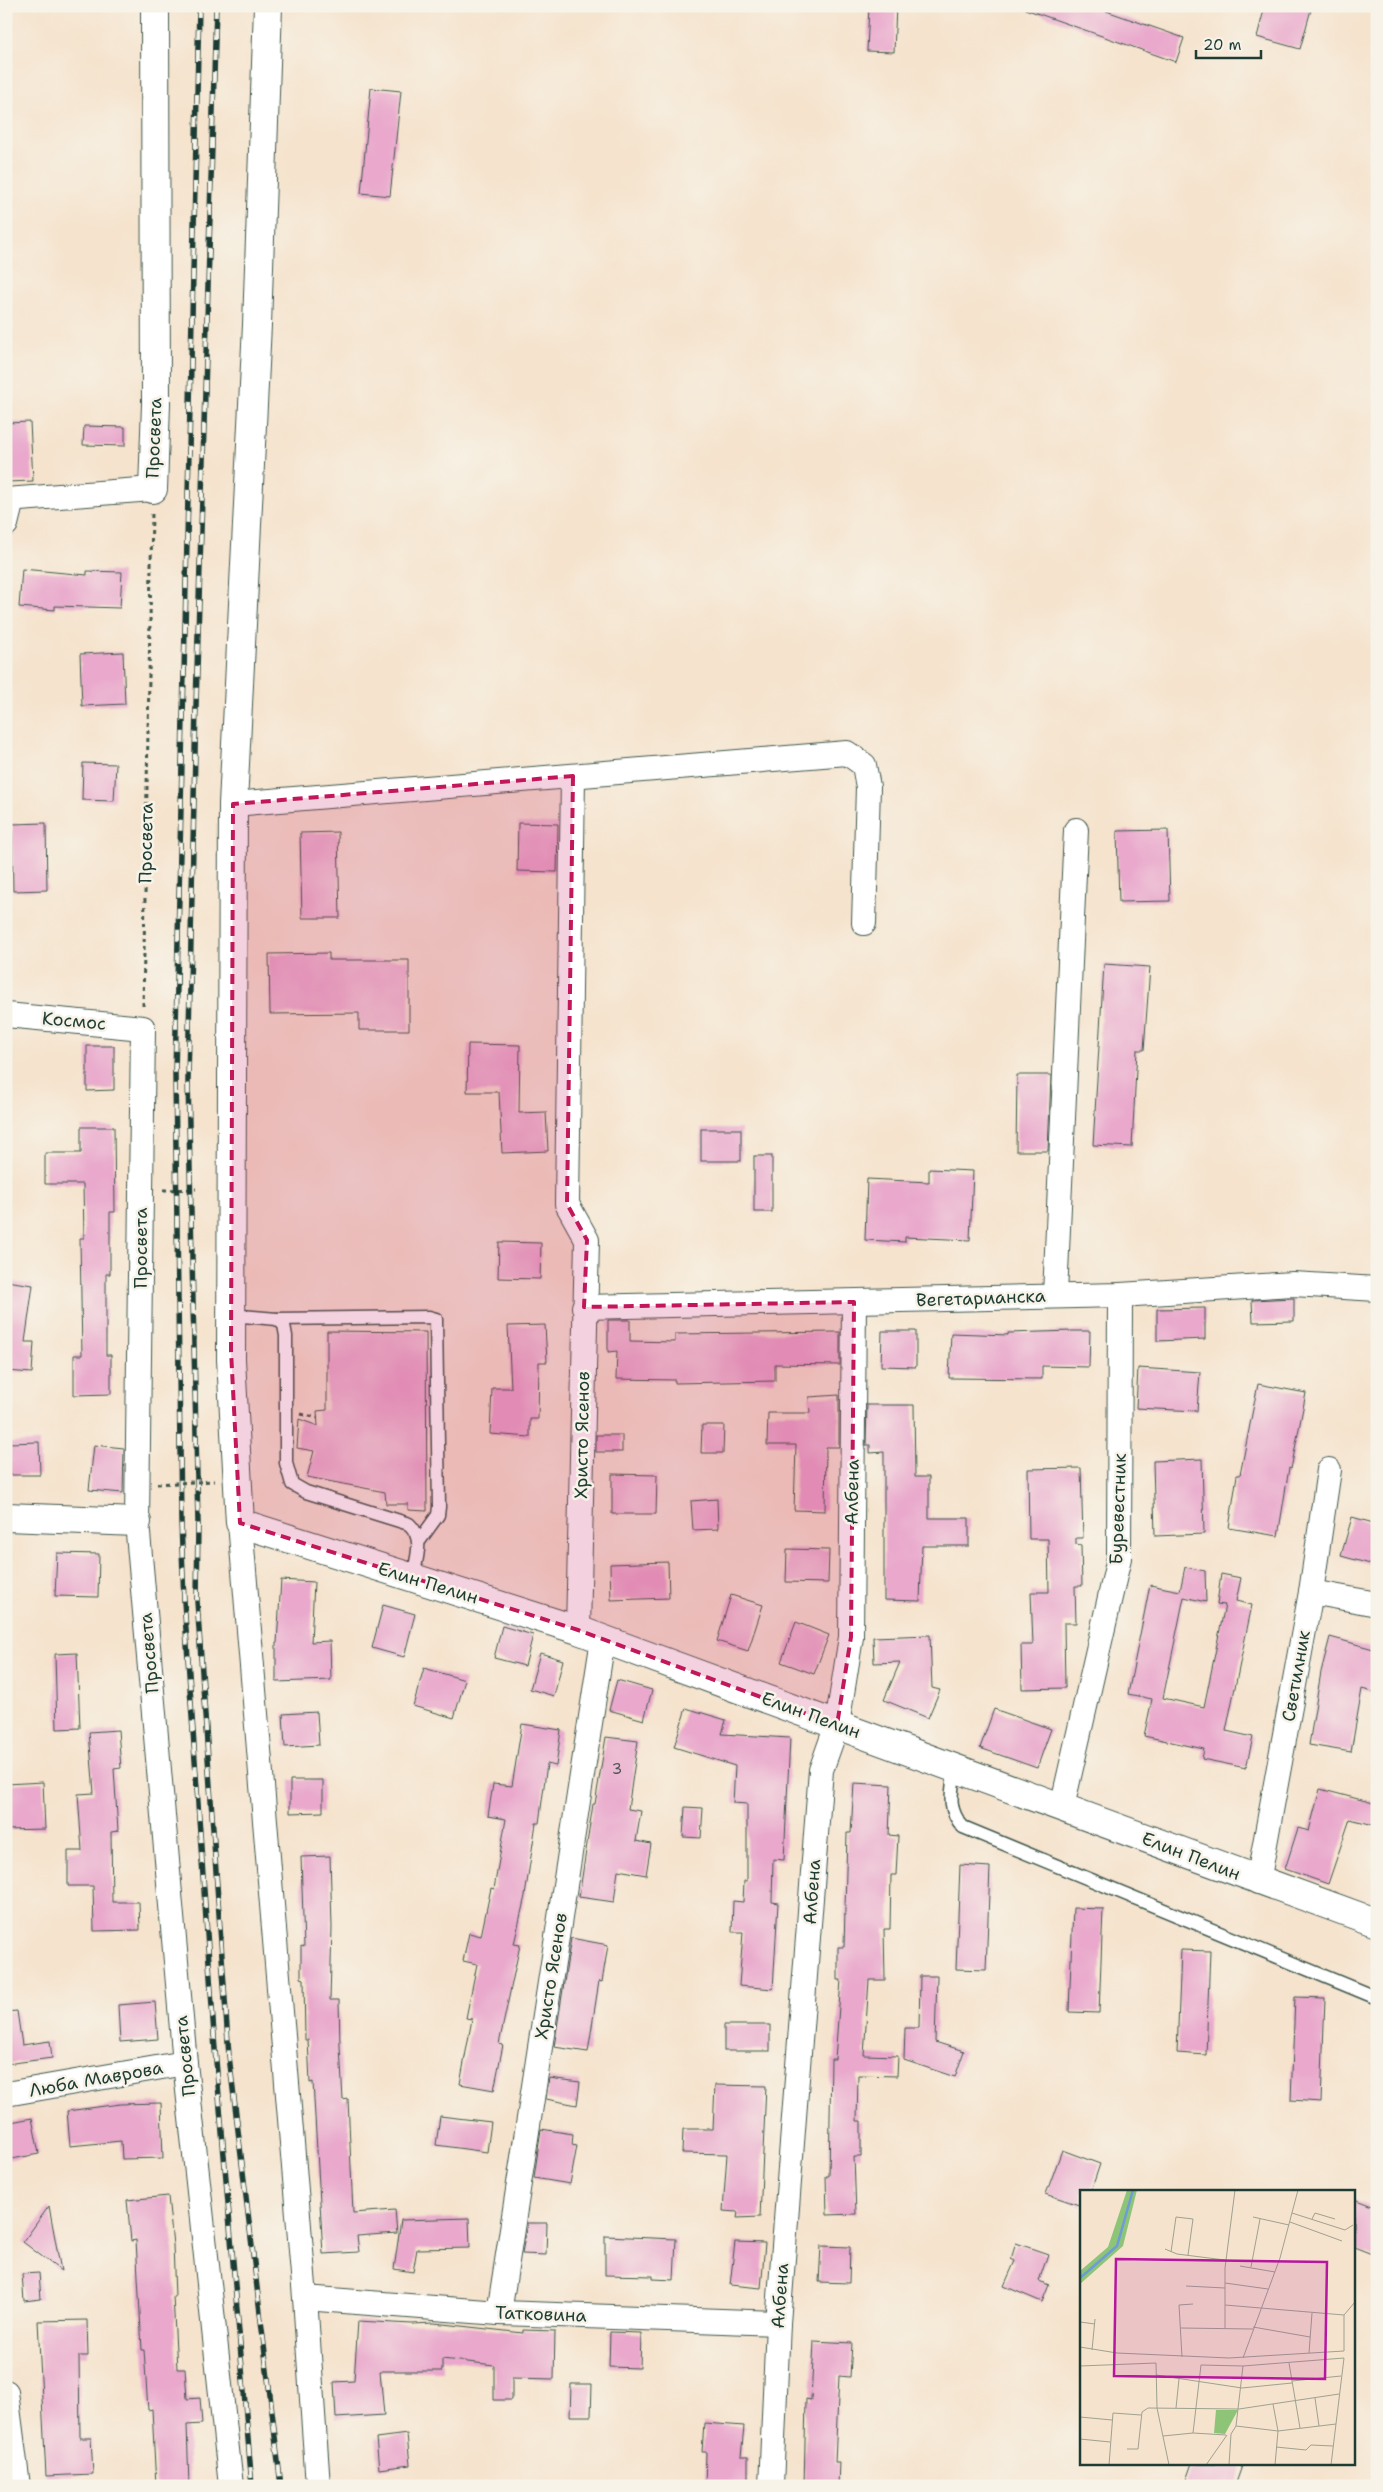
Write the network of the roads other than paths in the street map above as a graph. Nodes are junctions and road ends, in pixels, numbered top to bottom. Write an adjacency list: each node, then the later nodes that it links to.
1 (155, 6): 3 (street, Просвета)
2 (268, 6): 7 (street)
3 (153, 489): 4 (street)
4 (9, 500): 5 (street)
5 (6, 524)
6 (573, 776): 7 (street); 9 (street); 16 (street, Христо Ясенов)
7 (233, 804): 17 (street)
8 (1076, 830): 13 (street)
9 (864, 923)
10 (6, 1015): 11 (street, Космос)
11 (142, 1028): 21 (street, Просвета)
12 (1377, 1289): 14 (street, Вегетарианска)
13 (1054, 1295): 14 (street, Вегетарианска); 15 (street, Вегетарианска)
14 (1120, 1295): 30 (street, Буревестник)
15 (854, 1302): 16 (street, Вегетарианска); 28 (street, Албена)
16 (584, 1307): 27 (street, Христо Ясенов)
17 (232, 1315): 18 (lane); 22 (street)
18 (278, 1319): 23 (lane); 23 (lane)
19 (1329, 1470): 25 (street, Светилник)
20 (6, 1517): 21 (street)
21 (137, 1522): 34 (street, Просвета)
22 (240, 1523): 24 (street, Елин Пелин); 36 (street)
23 (420, 1540): 24 (lane)
24 (413, 1578): 27 (street, Елин Пелин)
25 (1311, 1592): 26 (street); 31 (street, Светилник)
26 (1377, 1604)
27 (591, 1634): 28 (street, Елин Пелин); 37 (street, Христо Ясенов)
28 (837, 1725): 29 (street, Елин Пелин); 38 (street, Албена)
29 (955, 1768): 30 (street, Елин Пелин); 33 (lane)
30 (1062, 1807): 31 (street, Елин Пелин)
31 (1258, 1882): 32 (street, Елин Пелин)
32 (1377, 1923)
33 (1377, 1998)
34 (185, 2064): 35 (street, Люба Маврова); 41 (street, Просвета)
35 (6, 2094)
36 (305, 2298): 37 (street, Татковина); 42 (street)
37 (499, 2313): 38 (street, Татковина)
38 (778, 2323): 43 (street, Албена)
39 (6, 2392): 40 (street)
40 (18, 2486)
41 (231, 2486)
42 (318, 2486)
43 (771, 2486)

